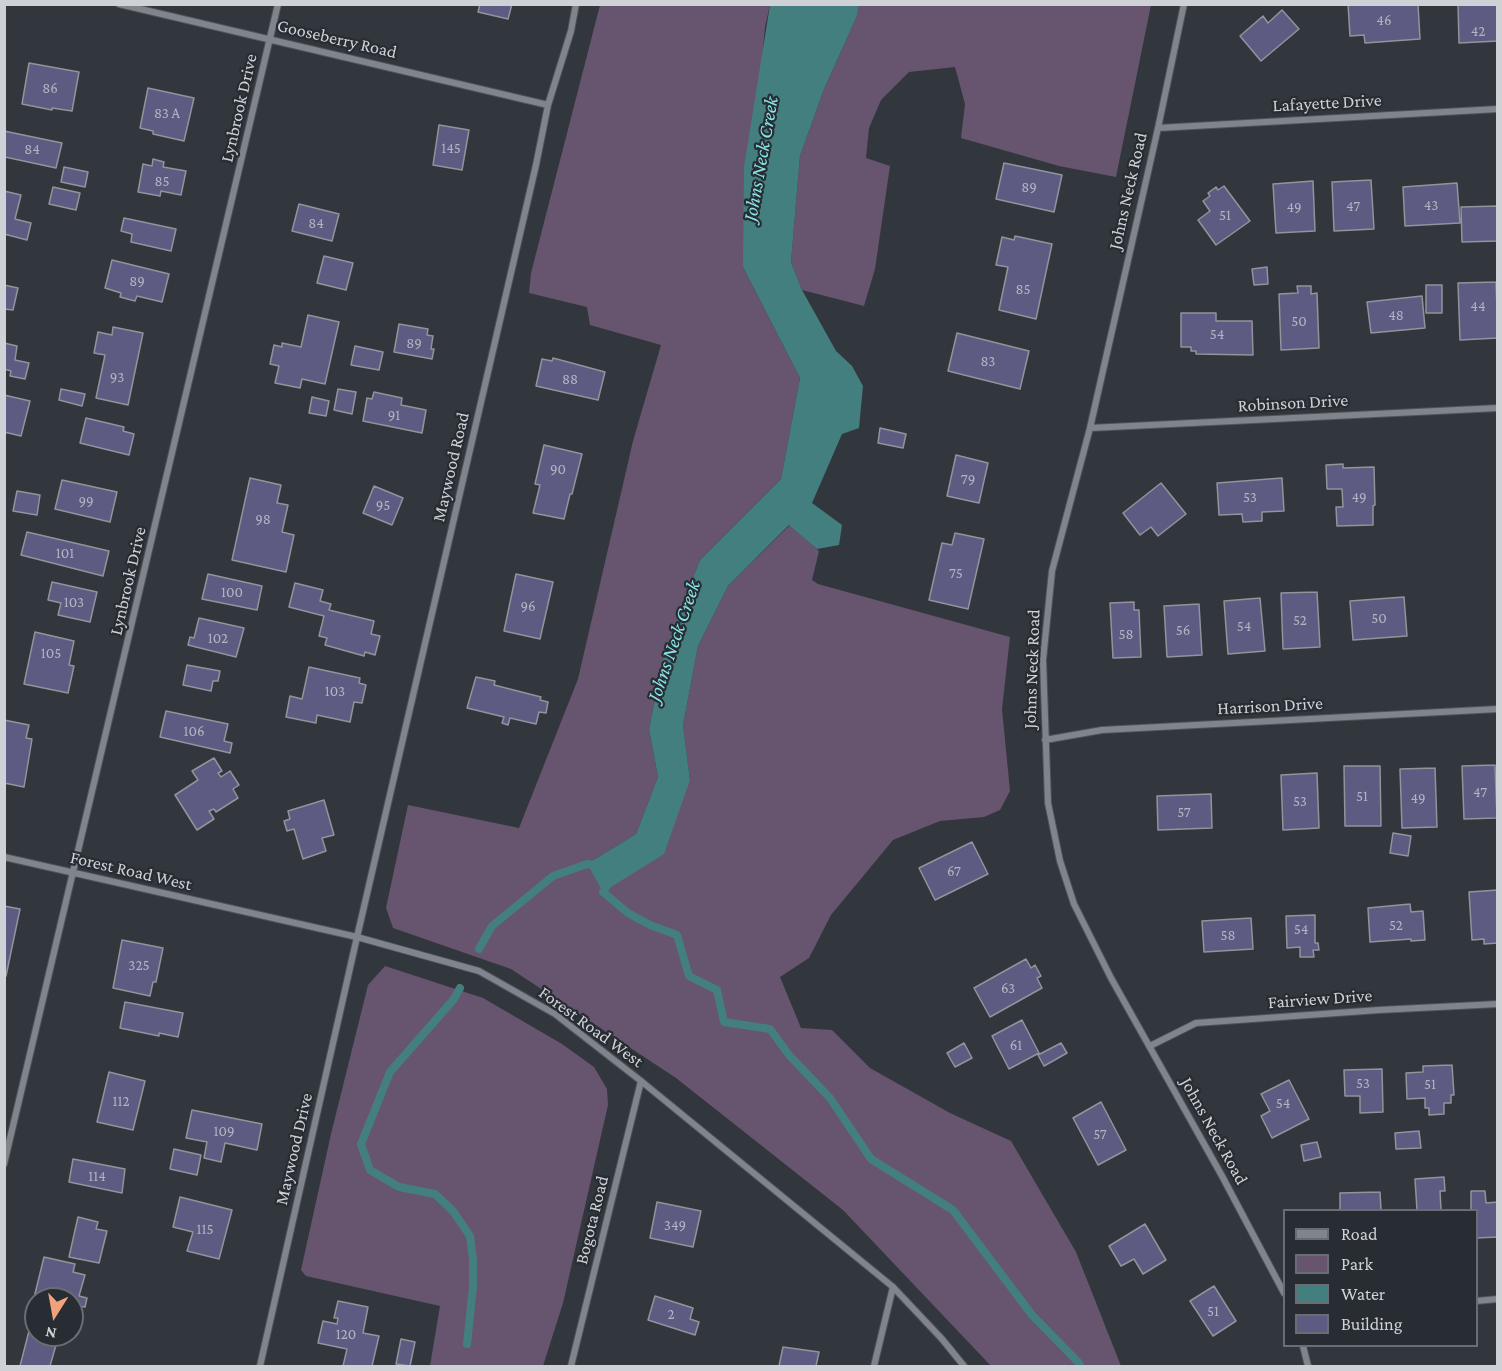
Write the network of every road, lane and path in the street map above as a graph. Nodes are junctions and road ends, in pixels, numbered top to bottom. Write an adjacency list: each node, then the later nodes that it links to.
1 (119, 4): 5 (street, Gooseberry Road)
2 (278, 4): 5 (street, Lynbrook Drive)
3 (576, 4): 6 (street, Maywood Road)
4 (1184, 4): 8 (street, Johns Neck Road)
5 (271, 39): 6 (street, Gooseberry Road); 14 (street, Lynbrook Drive)
6 (548, 105): 15 (street, Maywood Road)
7 (1497, 109): 8 (street, Lafayette Drive)
8 (1158, 128): 10 (street, Johns Neck Road)
9 (1497, 408): 10 (street, Robinson Drive)
10 (1090, 428): 12 (street, Johns Neck Road)
11 (1497, 709): 12 (street, Harrison Drive)
12 (1045, 740): 17 (street, Johns Neck Road)
13 (4, 857): 14 (street, Forest Road West)
14 (74, 873): 15 (street, Forest Road West); 19 (street, Lynbrook Drive)
15 (357, 938): 18 (street, Forest Road West); 25 (street, Maywood Drive)
16 (1497, 1004): 17 (street, Fairview Drive)
17 (1150, 1046): 21 (street, Johns Neck Road)
18 (642, 1081): 20 (street, Forest Road West); 26 (street, Bogota Road)
19 (4, 1164)
20 (893, 1287): 27 (street); 28 (street, Forest Road West)
21 (1283, 1291)
22 (1497, 1299): 23 (street)
23 (1478, 1301)
24 (1303, 1347): 29 (street)
25 (260, 1366)
26 (571, 1366)
27 (874, 1366)
28 (964, 1366)
29 (1308, 1366)

